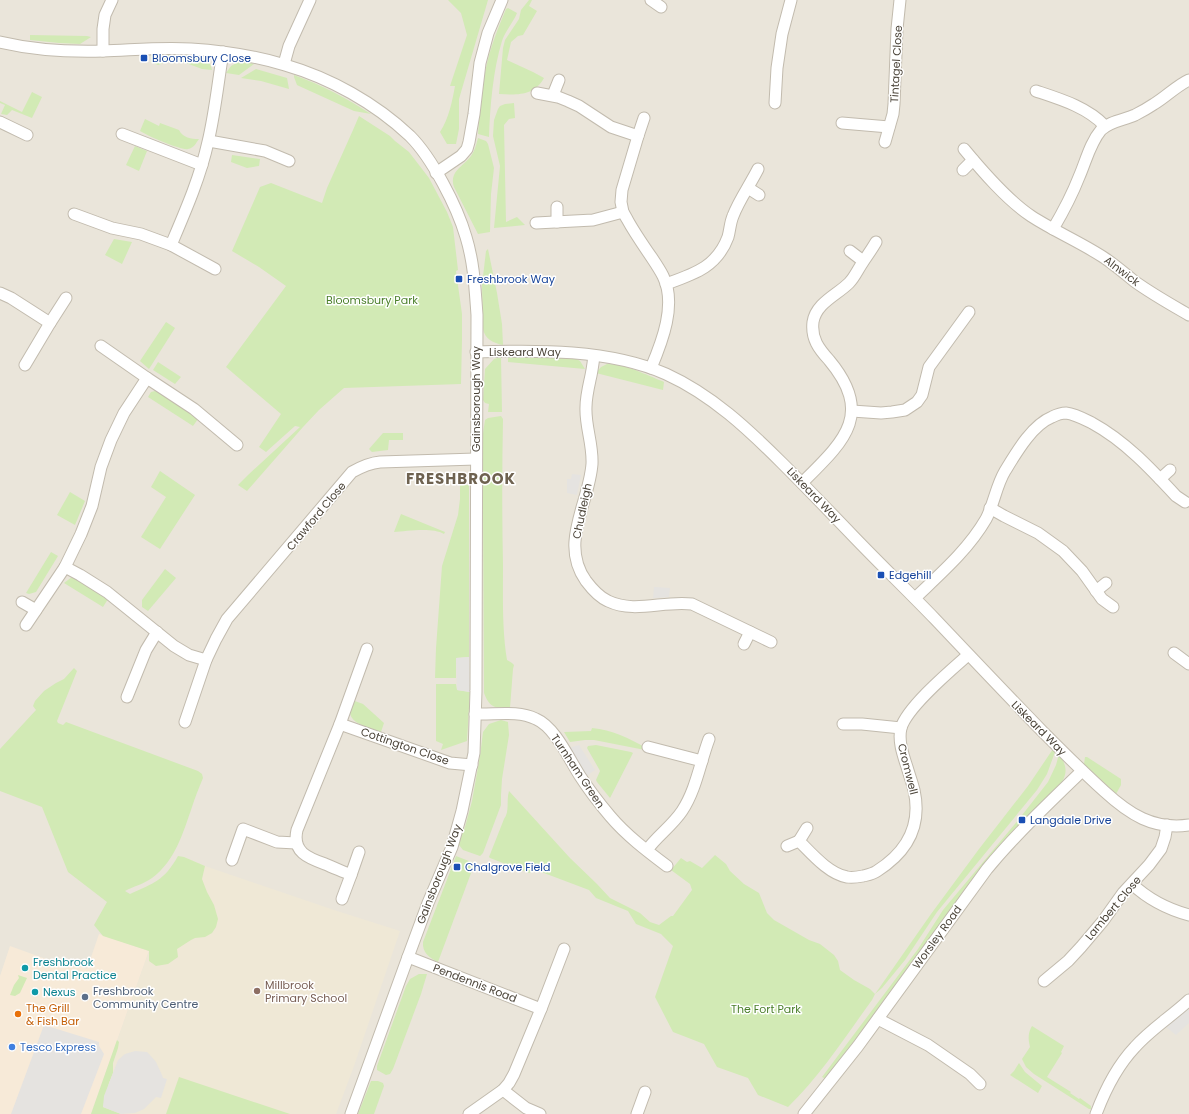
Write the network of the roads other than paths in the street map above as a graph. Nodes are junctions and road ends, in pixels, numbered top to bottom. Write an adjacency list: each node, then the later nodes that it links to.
1 (112, 0): 9 (street)
2 (310, 0): 11 (street)
3 (502, 0): 34 (street)
4 (651, 0): 7 (street)
5 (791, 0): 17 (street)
6 (900, 0): 22 (street, Tintagel Close)
7 (661, 7)
8 (0, 42): 9 (street, Gainsborough Way)
9 (103, 51): 10 (street, Gainsborough Way)
10 (223, 52): 11 (street, Gainsborough Way); 26 (street)
11 (284, 64): 34 (street, Gainsborough Way)
12 (559, 80): 16 (street)
13 (1189, 80): 21 (street)
14 (1036, 91): 21 (street)
15 (537, 93): 16 (street)
16 (553, 95): 25 (street)
17 (775, 103)
18 (644, 118): 25 (street)
19 (0, 122): 24 (street)
20 (842, 122): 22 (street)
21 (1105, 126): 42 (street)
22 (889, 127): 27 (street, Tintagel Close)
23 (122, 134): 31 (street)
24 (27, 135)
25 (638, 136): 38 (street)
26 (209, 141): 30 (street); 31 (street)
27 (885, 142)
28 (964, 149): 29 (street, Alnwick)
29 (973, 160): 33 (street); 42 (street, Alnwick)
30 (289, 161)
31 (202, 165): 44 (street)
32 (758, 169): 35 (street)
33 (963, 170)
34 (436, 173): 55 (street, Gainsborough Way)
35 (748, 188): 36 (street); 48 (street)
36 (759, 195)
37 (557, 206): 40 (street)
38 (623, 212): 40 (street); 48 (street)
39 (74, 214): 44 (street)
40 (557, 222): 41 (street)
41 (536, 224)
42 (1054, 229): 52 (street, Alnwick)
43 (876, 242): 46 (street)
44 (171, 245): 47 (street)
45 (850, 251): 46 (street)
46 (863, 261): 60 (street)
47 (215, 269)
48 (666, 284): 58 (street)
49 (0, 293): 53 (street)
50 (66, 298): 53 (street)
51 (968, 312): 60 (street)
52 (1189, 315)
53 (50, 322): 57 (street)
54 (101, 346): 59 (street)
55 (476, 352): 56 (street, Liskeard Way); 62 (street, Gainsborough Way)
56 (594, 356): 58 (street, Liskeard Way); 77 (street, Chudleigh)
57 (25, 365)
58 (651, 368): 65 (street, Liskeard Way)
59 (147, 378): 61 (street); 68 (street)
60 (852, 411): 65 (street)
61 (237, 445)
62 (476, 458): 83 (street, Crawford Close); 86 (street, Gainsborough Way)
63 (1170, 470): 64 (street)
64 (1160, 479): 66 (street); 67 (street)
65 (802, 482): 71 (street, Liskeard Way)
66 (1185, 502)
67 (990, 508): 70 (street); 71 (street)
68 (65, 567): 74 (street); 76 (street)
69 (1106, 583): 70 (street)
70 (1096, 591): 73 (street)
71 (915, 598): 82 (street, Liskeard Way)
72 (22, 602): 74 (street)
73 (1113, 607)
74 (36, 610): 75 (street)
75 (26, 625)
76 (157, 632): 83 (street); 85 (street)
77 (750, 632): 78 (street, Chudleigh); 79 (street)
78 (770, 642)
79 (744, 644)
80 (367, 649): 88 (street)
81 (1174, 653): 84 (street)
82 (968, 655): 90 (street, Cromwell); 95 (street, Liskeard Way)
83 (206, 660): 87 (street, Crawford Close)
84 (1189, 664)
85 (127, 697)
86 (475, 714): 94 (street, Gainsborough Way); 102 (street, Turnham Green)
87 (185, 722)
88 (340, 724): 94 (street, Cottington Close); 100 (street)
89 (843, 724): 90 (street, Cromwell)
90 (901, 728): 99 (street, Cromwell)
91 (709, 740): 93 (street)
92 (648, 747): 93 (street)
93 (702, 761): 102 (street)
94 (472, 765): 111 (street, Gainsborough Way)
95 (1082, 771): 96 (street); 115 (street, Worsley Road)
96 (1167, 825): 97 (street); 107 (street, Lambert Close)
97 (1189, 825)
98 (807, 828): 99 (street)
99 (799, 842): 101 (street)
100 (296, 843): 104 (street); 106 (street)
101 (787, 846)
102 (647, 850): 105 (street, Turnham Green)
103 (359, 852): 106 (street)
104 (232, 860)
105 (667, 866)
106 (351, 875): 108 (street)
107 (1132, 884): 109 (street); 112 (street, Lambert Close)
108 (342, 899)
109 (1189, 916)
110 (564, 949): 114 (street)
111 (408, 957): 114 (street, Pendennis Road); 119 (street, Gainsborough Way)
112 (1044, 981)
113 (1189, 1000): 124 (street)
114 (541, 1009): 117 (street)
115 (878, 1019): 116 (street); 123 (street, Worsley Road)
116 (980, 1084)
117 (503, 1090): 120 (street); 121 (street)
118 (645, 1092): 122 (street)
119 (351, 1114)
120 (469, 1114)
121 (540, 1114)
122 (637, 1114)
123 (804, 1114)
124 (1096, 1114)

